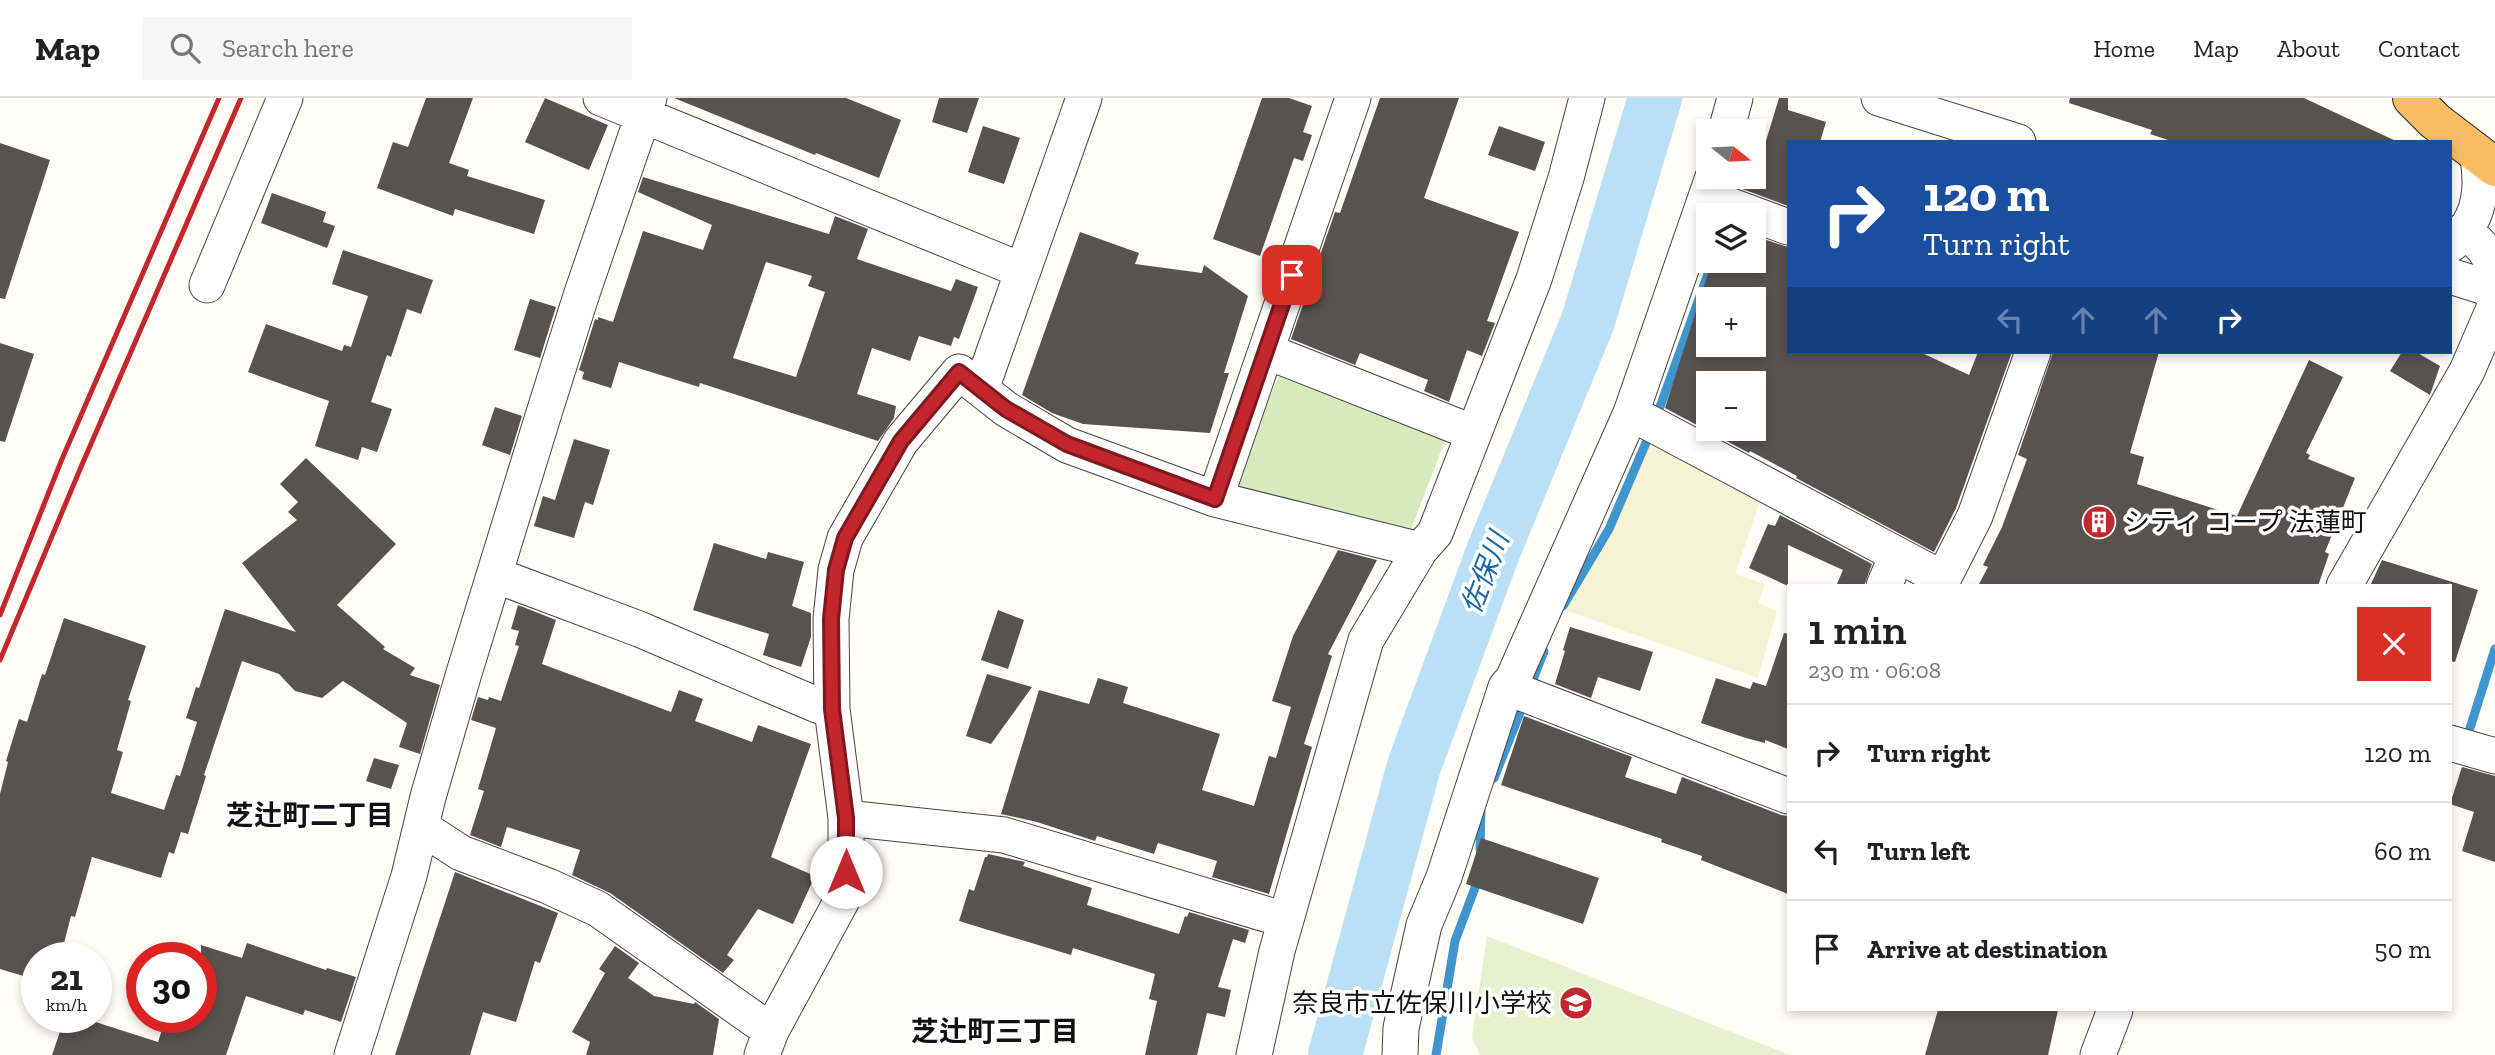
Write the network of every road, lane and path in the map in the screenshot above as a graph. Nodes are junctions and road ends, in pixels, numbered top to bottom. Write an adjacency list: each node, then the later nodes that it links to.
1 (285, 98): 20 (street)
2 (601, 98): 9 (street)
3 (1084, 98): 18 (street)
4 (1353, 98): 23 (street)
5 (1587, 98): 27 (street)
6 (1735, 98): 10 (street)
7 (1879, 98): 11 (street)
8 (2412, 98): 12 (highway)
9 (646, 106): 18 (street); 31 (street)
10 (1729, 119)
11 (2012, 140)
12 (2486, 160): 16 (street)
13 (1709, 189): 26 (street)
14 (1714, 189): 15 (street)
15 (1787, 226)
16 (2457, 237): 17 (street)
17 (2495, 266)
18 (1023, 271): 25 (street)
19 (2452, 277): 21 (street)
20 (206, 285)
21 (2495, 290)
22 (2495, 306): 33 (street)
23 (1266, 351): 27 (street); 28 (street)
24 (2032, 354): 30 (street)
25 (981, 389): 28 (street); 35 (street)
26 (1631, 413): 30 (street); 34 (street)
27 (1474, 433): 29 (street)
28 (1215, 499): 29 (street)
29 (1420, 550): 41 (street)
30 (1897, 555): 32 (street)
31 (495, 575): 35 (street); 40 (street)
32 (1885, 584)
33 (2345, 584)
34 (1506, 687): 38 (street); 46 (street)
35 (832, 709): 39 (street)
36 (2452, 744): 37 (street)
37 (2495, 756)
38 (1787, 796)
39 (846, 818): 41 (street); 43 (street)
40 (421, 827): 43 (street); 44 (street)
41 (1285, 919): 45 (street)
42 (2115, 1011): 47 (street)
43 (767, 1043)
44 (352, 1055)
45 (1254, 1055)
46 (1400, 1055)
47 (2098, 1055)

